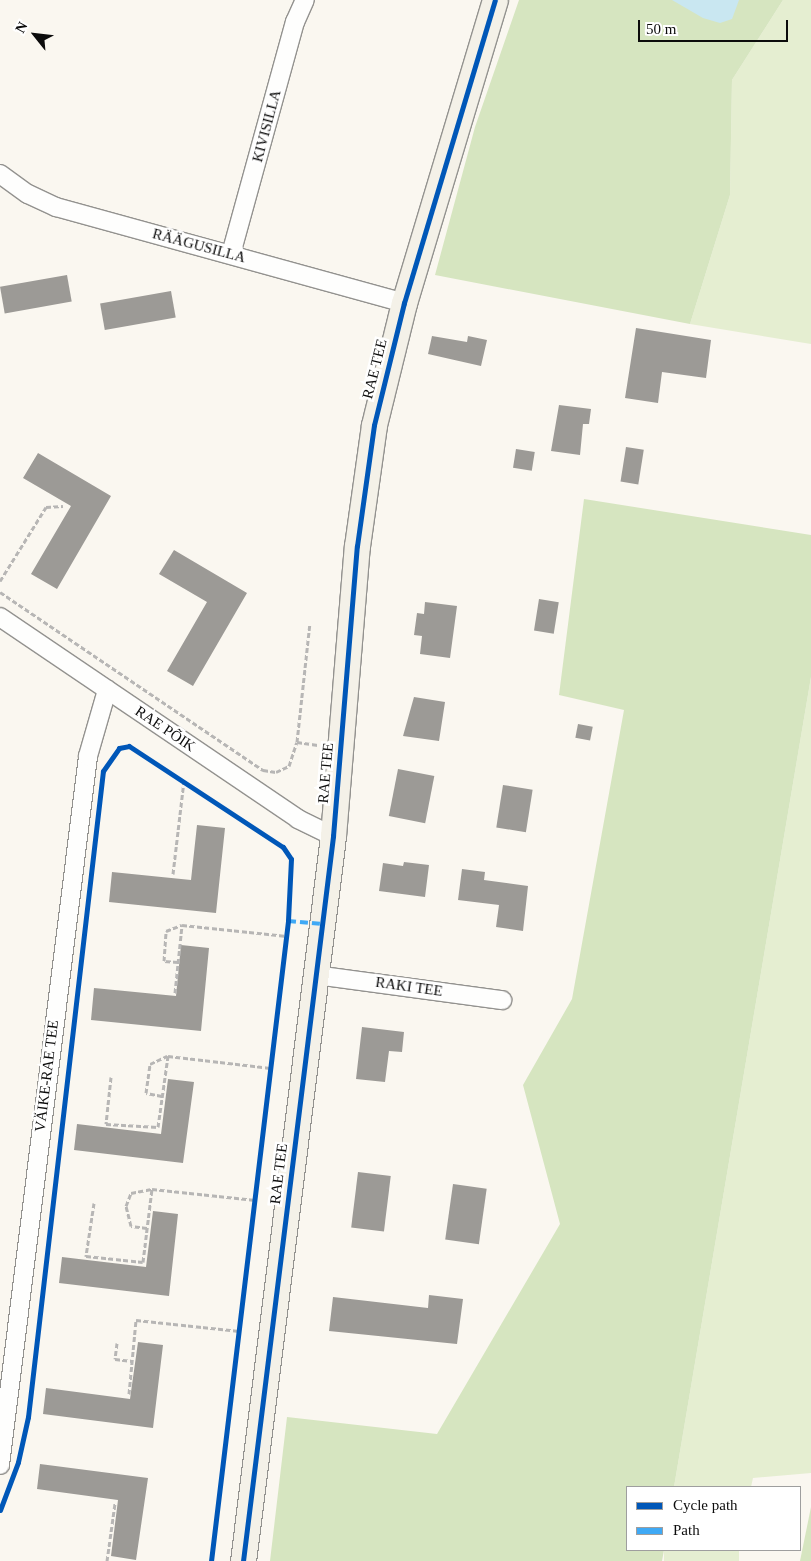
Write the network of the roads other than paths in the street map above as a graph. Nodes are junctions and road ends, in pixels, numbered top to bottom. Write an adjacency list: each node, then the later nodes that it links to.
1 (305, 0): 4 (street, KIVISILLA)
2 (496, 0): 5 (street, RAE TEE)
3 (0, 174): 4 (street, RÄÄGUSILLA)
4 (231, 254): 5 (street, RÄÄGUSILLA)
5 (404, 303): 8 (street, RAE TEE)
6 (0, 617): 7 (street, RAE PÕIK)
7 (106, 690): 8 (street, RAE PÕIK); 11 (street, VÄIKE-RAE TEE)
8 (334, 836): 9 (street, RAE TEE)
9 (316, 975): 10 (street, RAKI TEE); 12 (street, RAE TEE)
10 (502, 1000)
11 (0, 1465)
12 (244, 1561)

